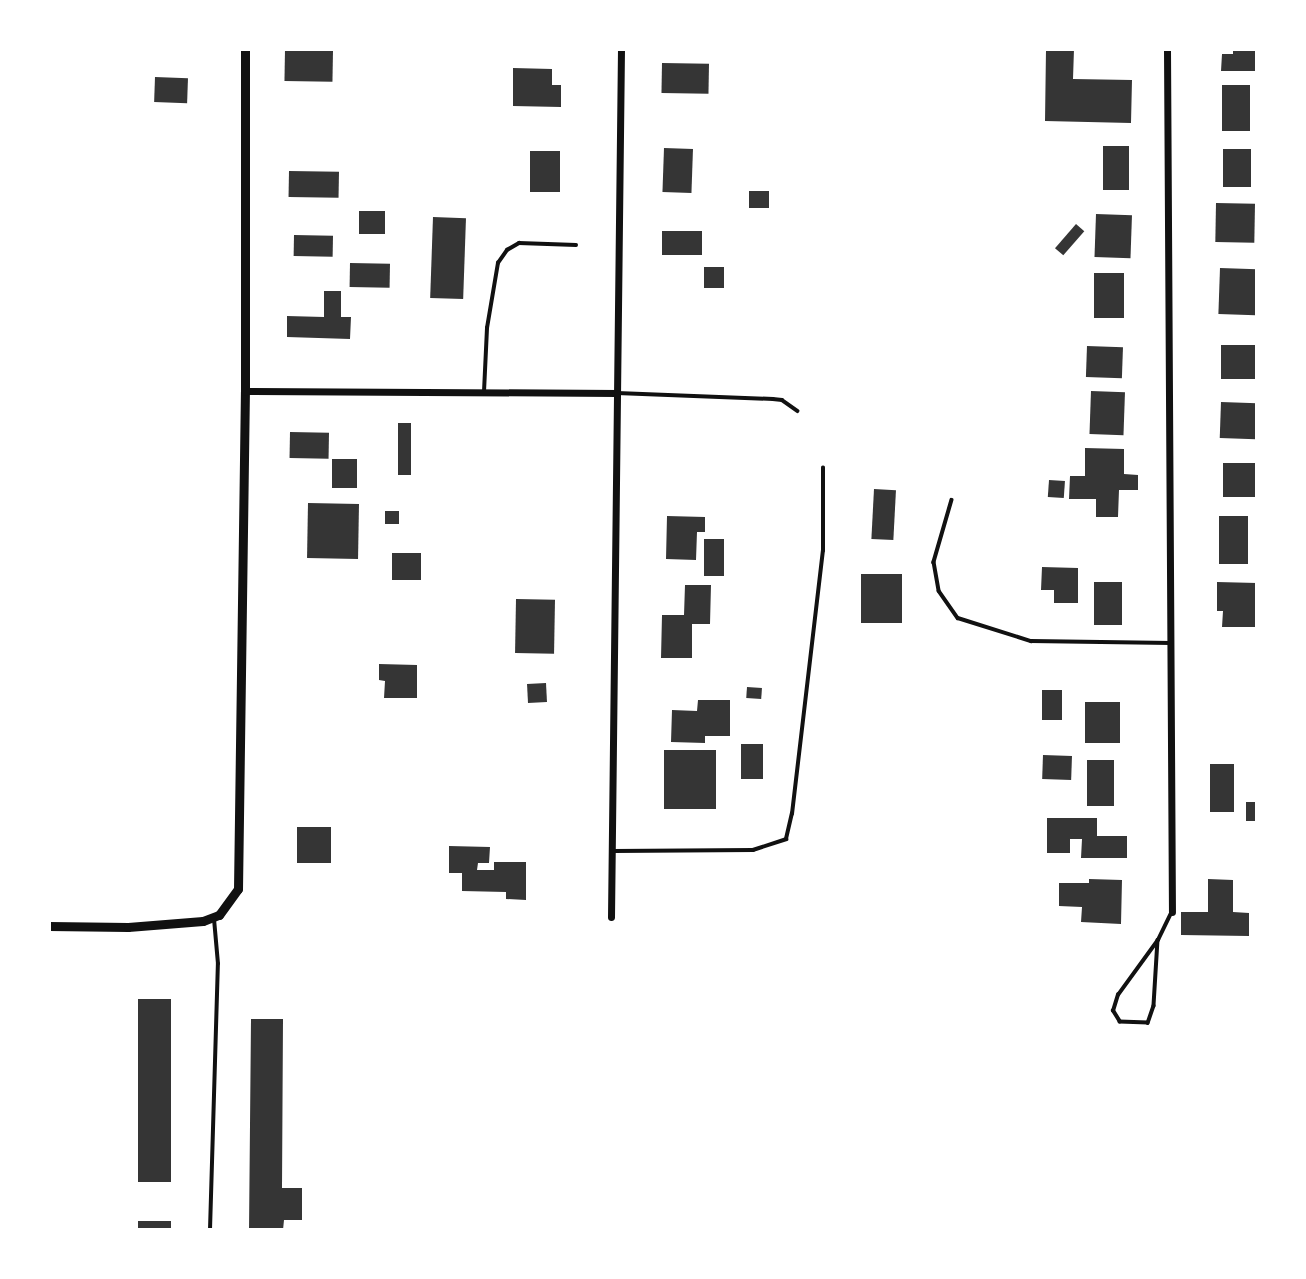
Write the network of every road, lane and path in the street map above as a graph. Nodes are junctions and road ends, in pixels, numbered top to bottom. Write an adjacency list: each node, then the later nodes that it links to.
1 (244, 49): 5 (street)
2 (621, 49): 7 (street)
3 (1167, 49): 11 (street)
4 (576, 245): 6 (lane)
5 (245, 391): 6 (street); 14 (street)
6 (484, 392): 7 (street)
7 (617, 393): 8 (lane); 12 (street)
8 (798, 411)
9 (823, 468): 12 (lane)
10 (952, 500): 11 (lane)
11 (1173, 643): 13 (street)
12 (612, 851): 15 (street)
13 (1172, 912): 17 (lane)
14 (214, 917): 16 (street); 18 (lane)
15 (611, 917)
16 (49, 926)
17 (1158, 940): 17 (lane)
18 (210, 1230)

